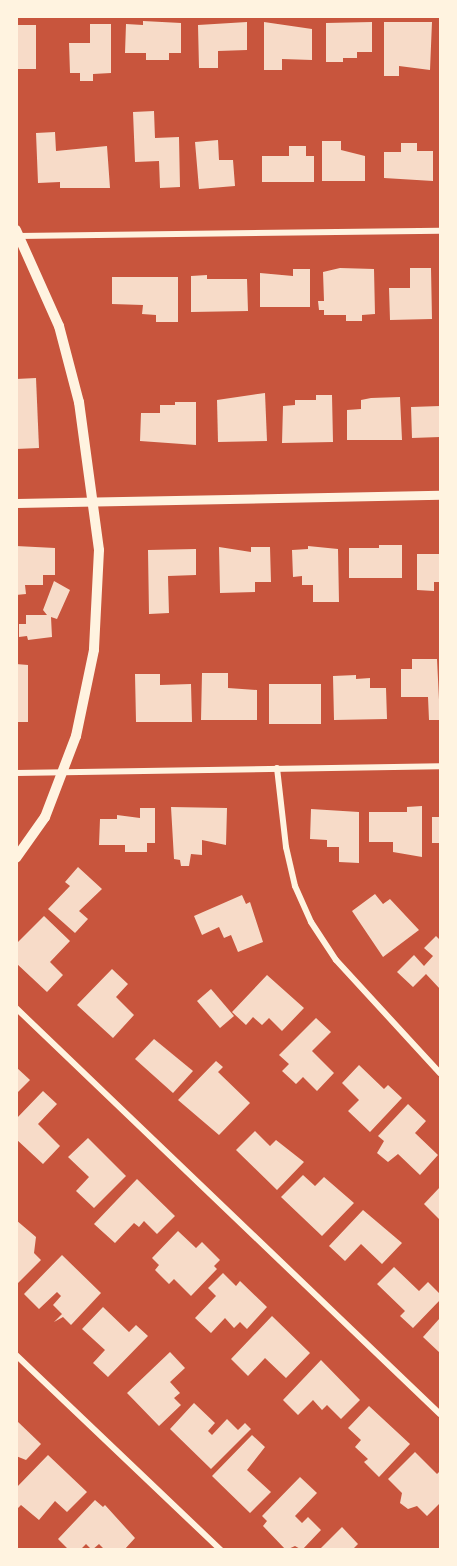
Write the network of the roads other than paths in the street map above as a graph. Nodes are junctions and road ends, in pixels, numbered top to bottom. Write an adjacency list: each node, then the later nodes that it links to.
1 (441, 231): 2 (street)
2 (18, 234): 5 (main road)
3 (441, 495): 5 (street)
4 (16, 503): 5 (street)
5 (95, 503): 8 (main road)
6 (441, 766): 7 (street)
7 (277, 768): 8 (street); 12 (street)
8 (64, 772): 9 (street); 10 (main road)
9 (16, 773)
10 (16, 858)
11 (16, 1008): 14 (street)
12 (441, 1073)
13 (16, 1355): 15 (street)
14 (441, 1414)
15 (221, 1550)

